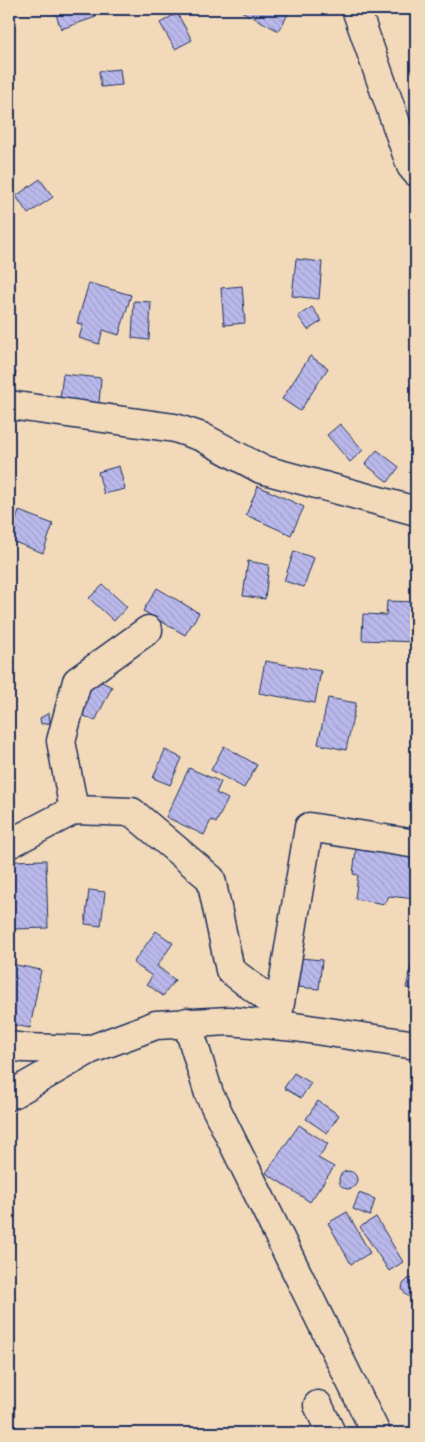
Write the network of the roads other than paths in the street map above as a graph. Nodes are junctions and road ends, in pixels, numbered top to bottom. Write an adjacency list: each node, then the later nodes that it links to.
1 (356, 9): 2 (street)
2 (416, 172)
3 (9, 405): 4 (street)
4 (416, 511)
5 (148, 630): 6 (street)
6 (74, 810): 7 (street); 9 (street)
7 (9, 844)
8 (416, 844): 9 (street)
9 (278, 1016): 10 (street); 11 (street)
10 (187, 1022): 13 (street); 17 (street)
11 (416, 1045)
12 (9, 1046): 13 (street)
13 (89, 1050): 14 (street)
14 (9, 1096)
15 (318, 1405): 16 (street)
16 (331, 1433)
17 (376, 1433)

